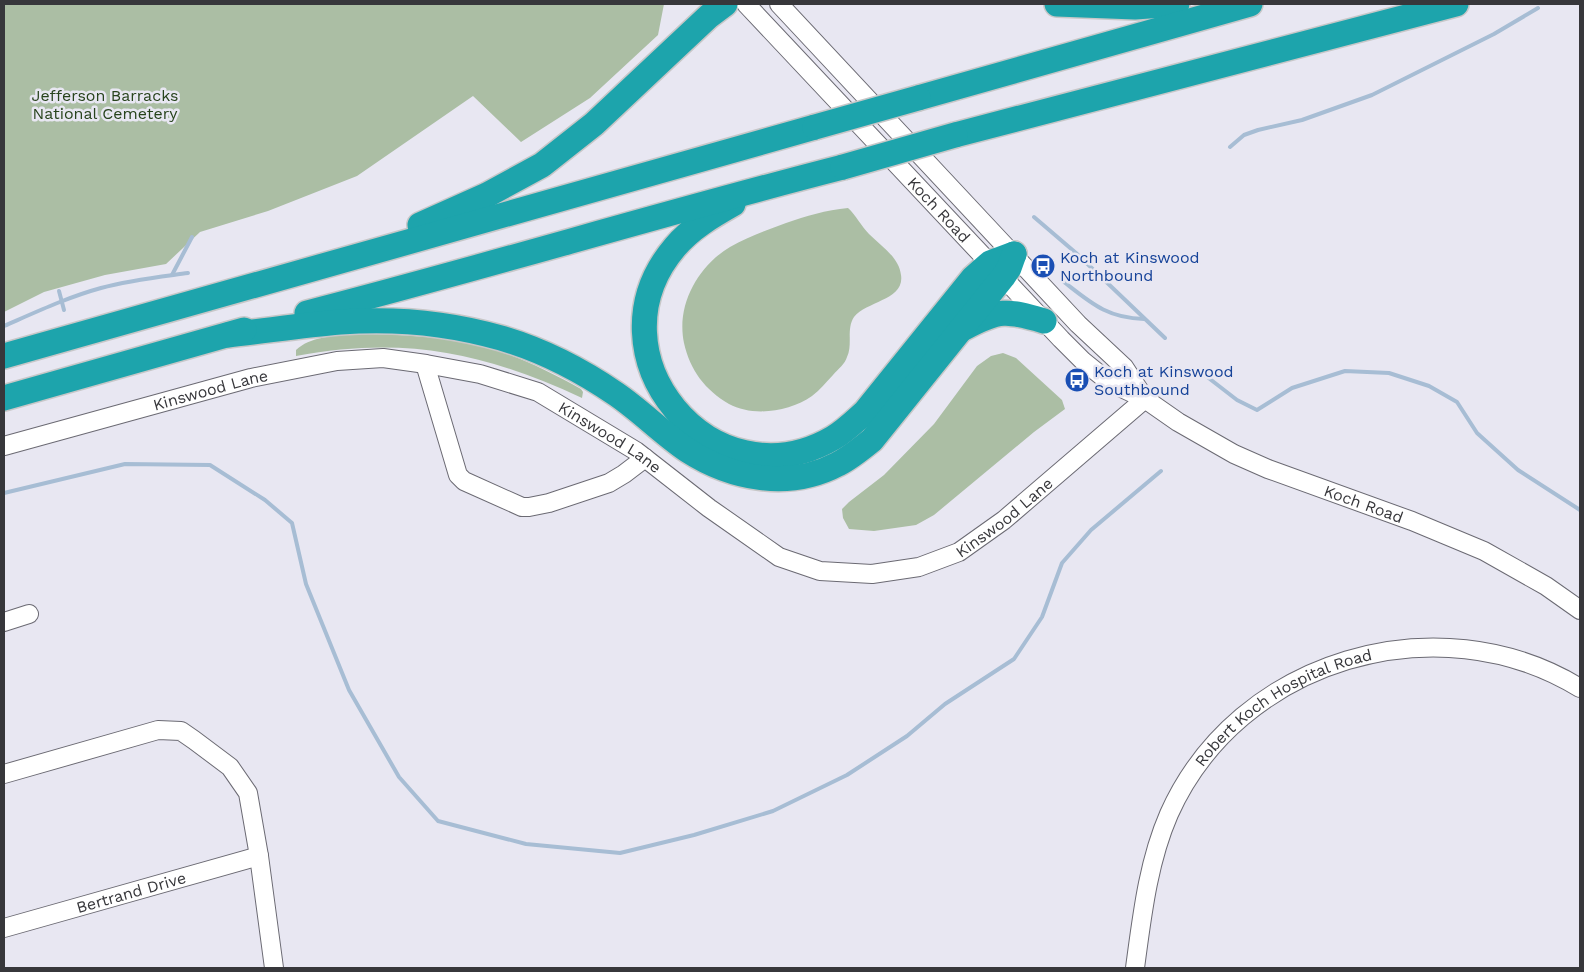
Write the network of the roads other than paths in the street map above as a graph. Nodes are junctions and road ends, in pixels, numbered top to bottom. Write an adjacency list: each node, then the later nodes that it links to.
1 (725, 4): 10 (highway)
2 (746, 4): 11 (street, Koch Road)
3 (779, 4): 9 (street, Koch Road)
4 (1057, 4): 5 (highway)
5 (1176, 4)
6 (1250, 4): 10 (highway, bridge)
7 (1456, 4): 8 (highway, bridge)
8 (763, 187): 11 (highway); 14 (highway)
9 (1014, 254): 11 (highway); 18 (street, Koch Road)
10 (341, 261): 15 (highway)
11 (996, 270): 12 (street, Koch Road); 13 (highway)
12 (1044, 321): 13 (highway); 18 (street, Koch Road)
13 (960, 330): 14 (highway)
14 (228, 335): 17 (highway)
15 (4, 356)
16 (424, 364): 19 (street, Kinswood Lane); 20 (street, Kinswood Lane); 20 (street)
17 (4, 398)
18 (1145, 399): 20 (street, Kinswood Lane); 21 (street, Koch Road)
19 (4, 446)
20 (645, 458)
21 (1580, 610)
22 (29, 614): 23 (street)
23 (4, 622)
24 (1580, 688): 29 (street, Robert Koch Hospital Road)
25 (4, 774): 26 (street)
26 (259, 856): 27 (street, Bertrand Drive); 28 (street)
27 (4, 928)
28 (274, 968)
29 (1135, 968)

